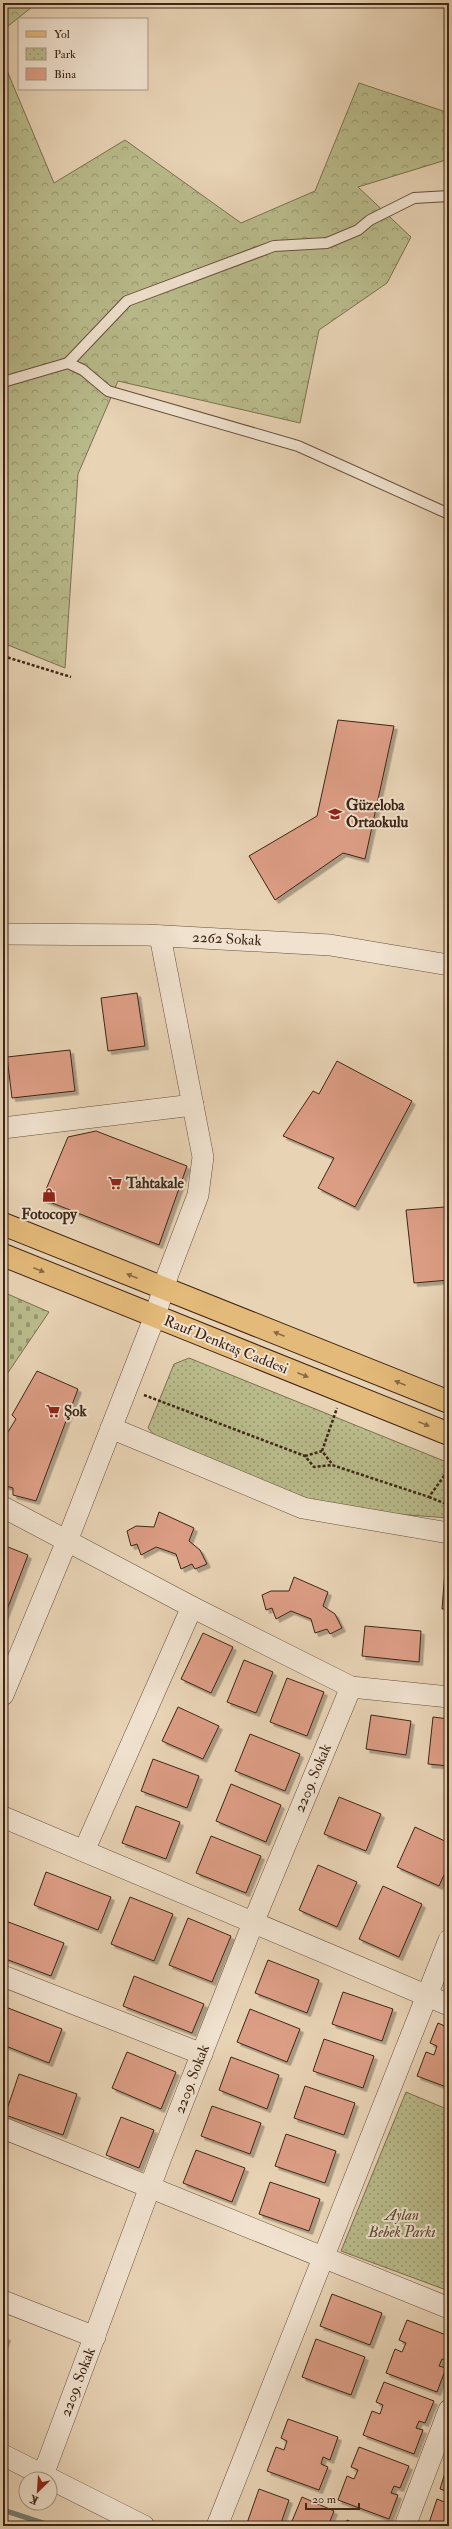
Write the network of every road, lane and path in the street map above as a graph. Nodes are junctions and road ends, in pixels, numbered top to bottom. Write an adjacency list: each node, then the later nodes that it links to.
1 (449, 196): 2 (lane)
2 (68, 363): 3 (lane); 4 (lane)
3 (3, 382)
4 (449, 514)
5 (3, 656): 6 (path)
6 (71, 677)
7 (3, 934): 8 (street, 2262 Sokak)
8 (160, 936): 9 (street, 2262 Sokak); 10 (street)
9 (448, 960)
10 (193, 1105): 11 (street); 14 (street)
11 (3, 1128)
12 (3, 1224): 14 (main road, Rauf Denktaş Caddesi, one-way to 12)
13 (3, 1255): 15 (main road, Rauf Denktaş Caddesi, one-way to 15)
14 (164, 1288): 15 (street); 17 (main road, Rauf Denktaş Caddesi, one-way to 14)
15 (155, 1316): 16 (street); 20 (main road, Rauf Denktaş Caddesi, one-way to 20)
16 (127, 1388): 19 (street); 22 (path)
17 (449, 1402)
18 (337, 1408): 21 (path)
19 (111, 1428): 28 (street); 29 (street)
20 (449, 1434)
21 (322, 1451): 22 (path); 23 (path)
22 (305, 1456): 23 (path)
23 (332, 1465): 25 (path)
24 (449, 1469): 25 (path)
25 (429, 1497): 26 (path)
26 (449, 1505)
27 (3, 1507): 29 (street)
28 (449, 1533)
29 (67, 1541): 30 (street); 32 (street)
30 (192, 1607): 31 (street); 35 (street)
31 (351, 1687): 33 (street); 36 (street, 2209. Sokak)
32 (3, 1695)
33 (449, 1697)
34 (3, 1817): 35 (street)
35 (84, 1851): 36 (street)
36 (253, 1922): 39 (street); 41 (street, 2209. Sokak)
37 (449, 1940): 39 (street)
38 (3, 1976): 41 (street)
39 (428, 1996): 40 (street); 44 (street)
40 (449, 2005)
41 (202, 2054): 43 (street, 2209. Sokak)
42 (3, 2128): 43 (street)
43 (149, 2188): 44 (street); 47 (street, 2209. Sokak)
44 (324, 2258): 46 (street); 54 (street)
45 (3, 2301): 47 (street)
46 (449, 2308)
47 (95, 2337): 51 (street, 2209. Sokak)
48 (449, 2410): 55 (street)
49 (3, 2454): 50 (street)
50 (35, 2471)
51 (45, 2471)
52 (58, 2483): 53 (street)
53 (144, 2526)
54 (217, 2526)
55 (405, 2526)

